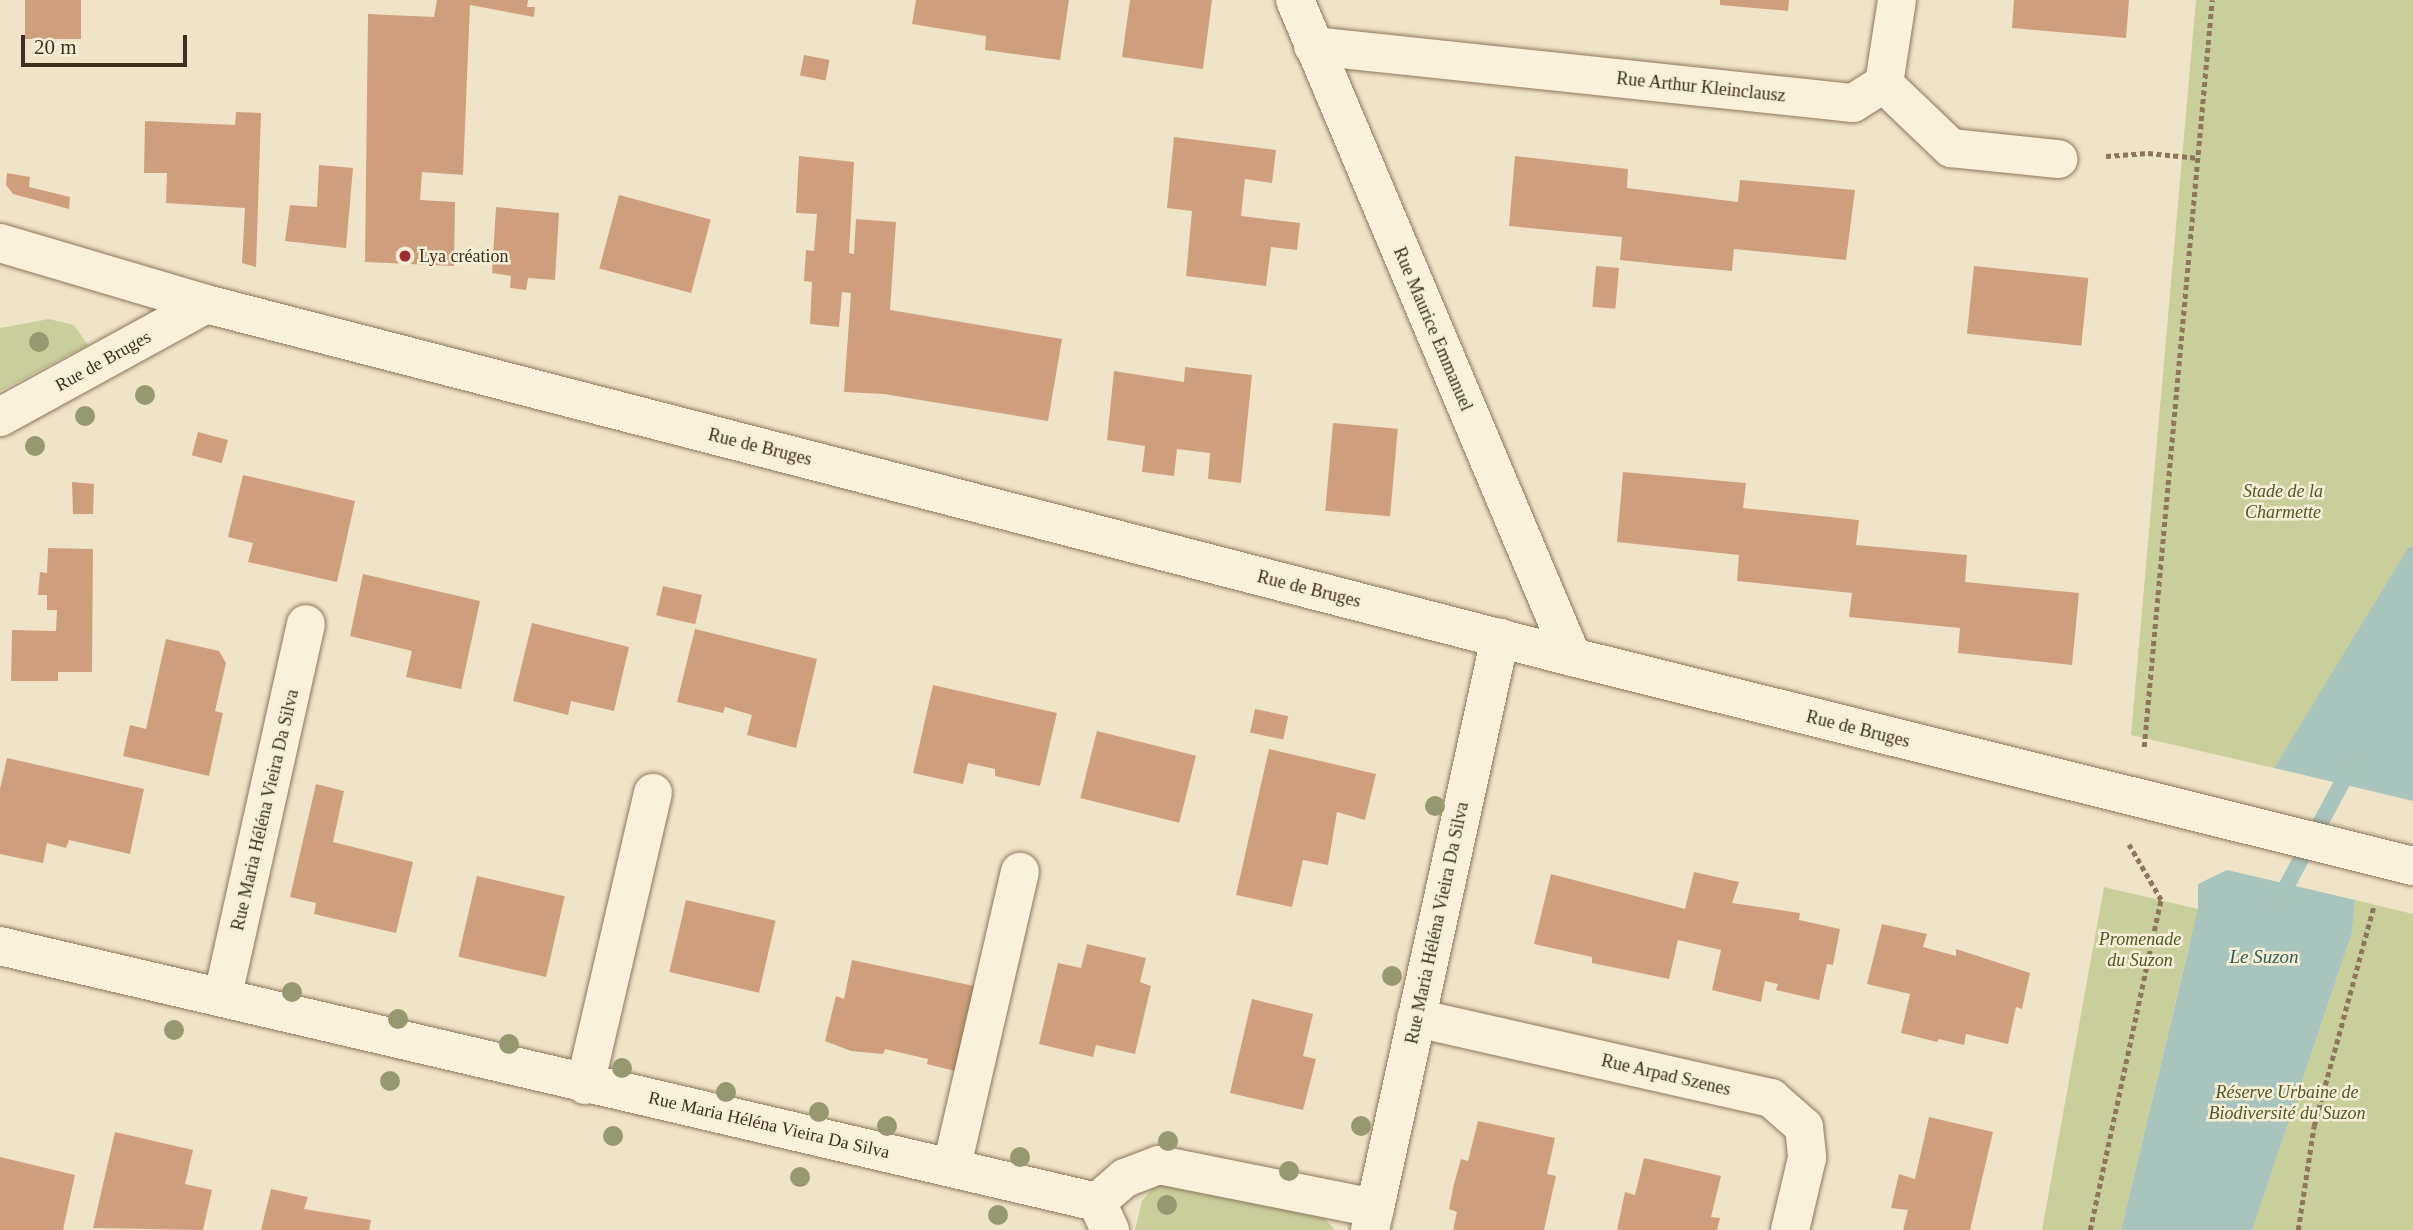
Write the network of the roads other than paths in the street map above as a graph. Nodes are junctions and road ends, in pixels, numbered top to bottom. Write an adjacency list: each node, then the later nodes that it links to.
1 (1295, 0): 3 (street, Rue Maurice Emmanuel)
2 (1897, 0): 4 (street)
3 (1313, 46): 4 (street, Rue Arthur Kleinclausz); 11 (street, Rue Maurice Emmanuel)
4 (1884, 84): 5 (street)
5 (2058, 159)
6 (0, 243): 7 (street, Rue de Bruges)
7 (206, 304): 8 (street, Rue de Bruges); 10 (street, Rue de Bruges)
8 (0, 417)
9 (306, 624): 16 (street, Rue Maria Héléna Vieira Da Silva)
10 (1500, 638): 11 (street, Rue de Bruges); 17 (street, Rue Maria Héléna Vieira Da Silva)
11 (1572, 657): 13 (street, Rue de Bruges)
12 (653, 793): 18 (street)
13 (2407, 865)
14 (1020, 872): 19 (street)
15 (0, 946): 16 (street, Rue Maria Héléna Vieira Da Silva)
16 (223, 995): 18 (street, Rue Maria Héléna Vieira Da Silva)
17 (1416, 1018): 21 (street, Rue Maria Héléna Vieira Da Silva); 22 (street, Rue Arpad Szenes)
18 (585, 1085): 19 (street, Rue Maria Héléna Vieira Da Silva)
19 (952, 1166): 20 (street, Rue Maria Héléna Vieira Da Silva)
20 (1103, 1216): 21 (street, Rue Maria Héléna Vieira Da Silva)
21 (1373, 1219)
22 (1790, 1230)

